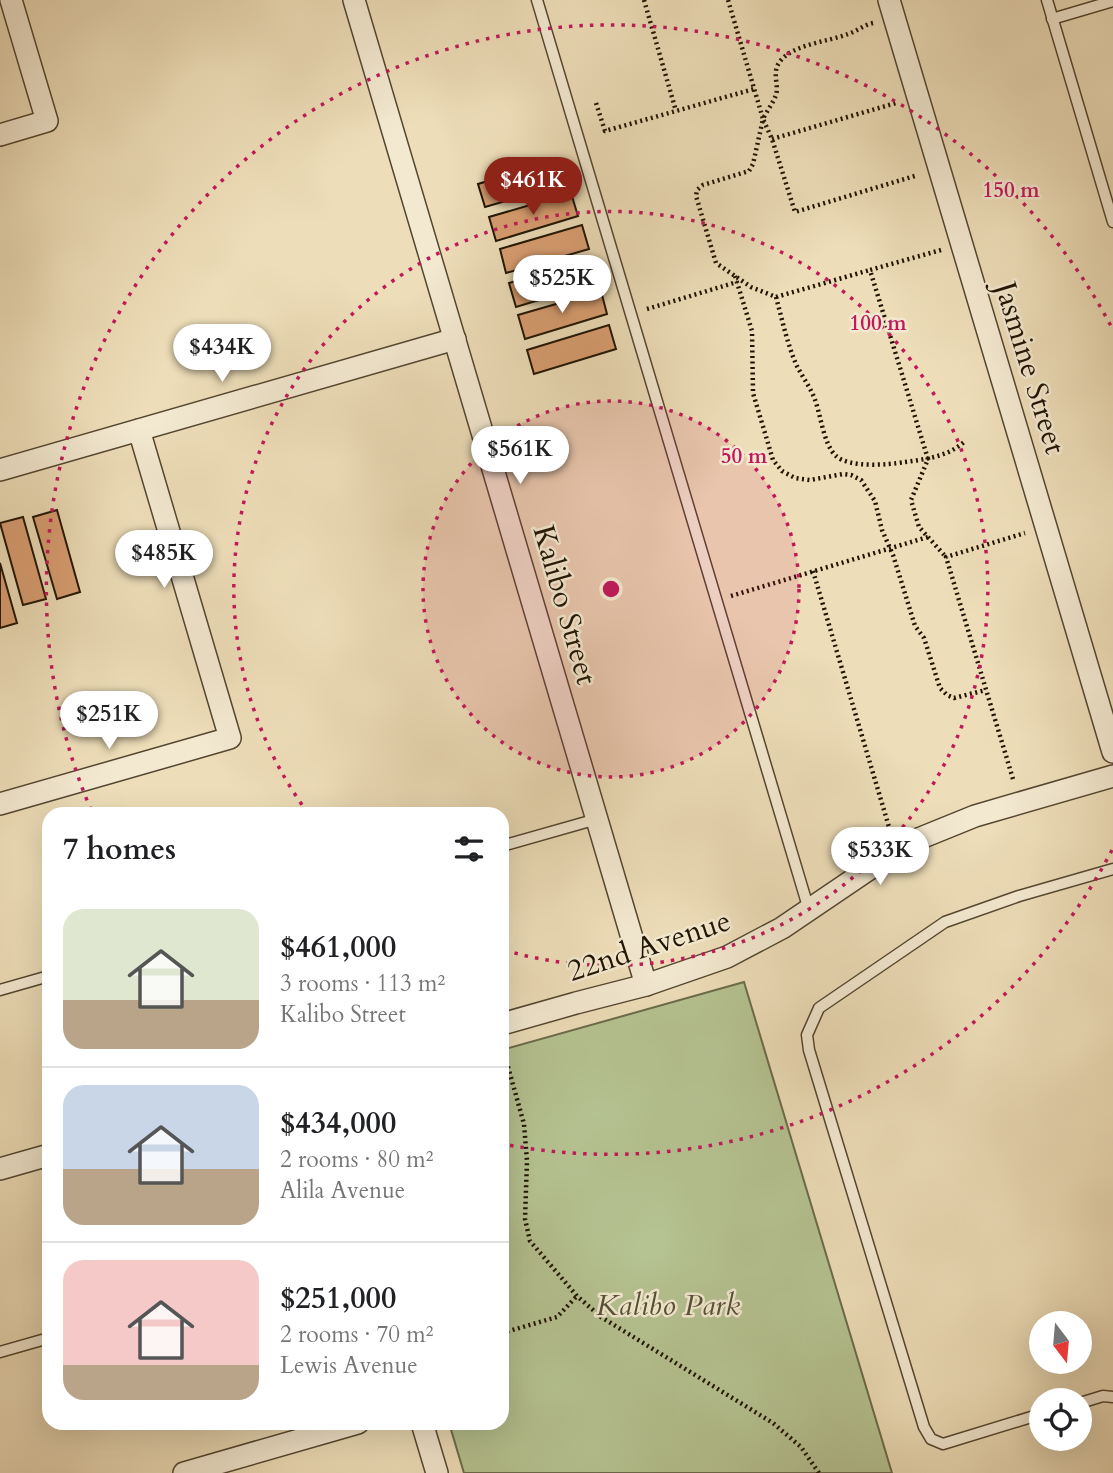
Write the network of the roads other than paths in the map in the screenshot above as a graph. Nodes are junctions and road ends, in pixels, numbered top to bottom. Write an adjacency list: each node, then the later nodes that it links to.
1 (11, 0): 8 (street)
2 (354, 0): 10 (street, Kalibo Street)
3 (537, 0): 19 (lane)
4 (889, 0): 13 (street, Jasmine Street)
5 (1047, 0): 7 (lane)
6 (1113, 1): 7 (lane)
7 (1052, 19): 9 (lane)
8 (0, 135)
9 (1113, 222)
10 (455, 339): 11 (street); 16 (street, Kalibo Street)
11 (139, 430): 12 (street); 15 (street)
12 (0, 470)
13 (1113, 752)
14 (1113, 776): 19 (street, 22nd Avenue)
15 (0, 804)
16 (597, 819): 17 (lane); 21 (street, Kalibo Street)
17 (509, 844)
18 (1113, 869): 30 (lane)
19 (809, 910): 21 (street, 22nd Avenue)
20 (42, 978): 22 (lane)
21 (646, 985): 23 (street, 22nd Avenue)
22 (0, 990)
23 (509, 1022)
24 (42, 1157): 25 (street)
25 (0, 1169)
26 (42, 1340): 27 (lane)
27 (0, 1352)
28 (1113, 1397): 29 (lane)
29 (1092, 1399)
30 (1029, 1419)
31 (334, 1430): 33 (street)
32 (424, 1430): 34 (street)
33 (184, 1473)
34 (437, 1473)

